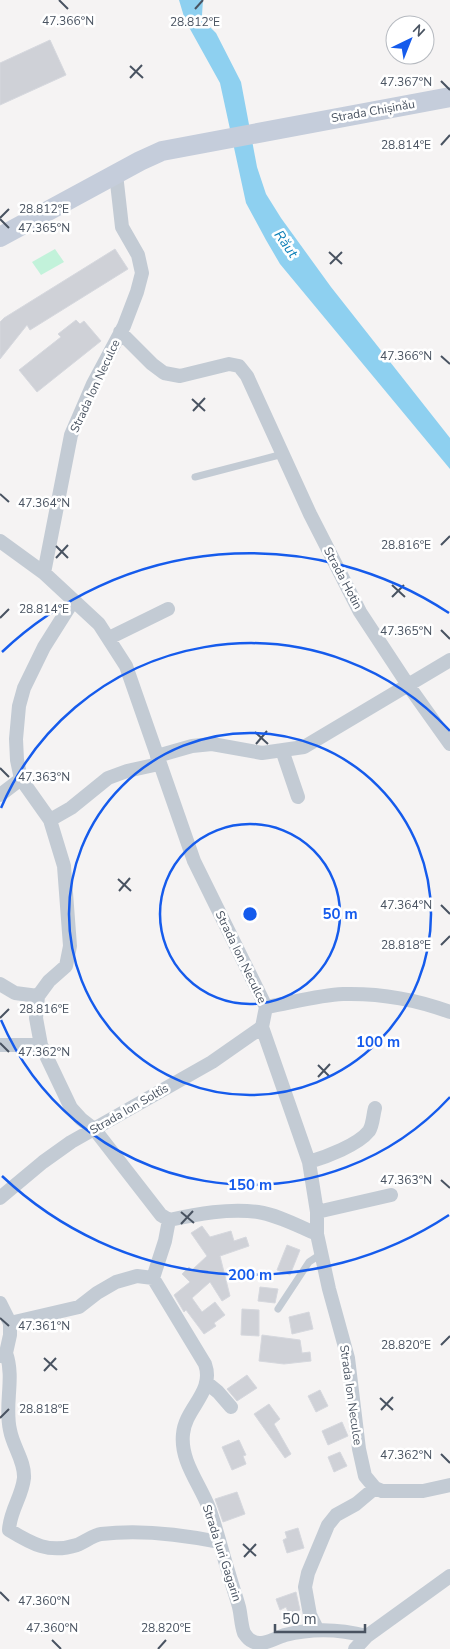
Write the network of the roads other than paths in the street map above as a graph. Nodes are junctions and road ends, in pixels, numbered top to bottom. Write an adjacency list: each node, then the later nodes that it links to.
1 (450, 97): 2 (main road, Strada Chișinău)
2 (116, 174): 3 (main road, Strada Chișinău); 4 (street, Strada Ion Neculce)
3 (0, 237)
4 (120, 332): 5 (street, Strada Hotin); 8 (street, Strada Ion Neculce)
5 (282, 454): 6 (lane); 13 (street, Strada Hotin)
6 (195, 477)
7 (2, 547): 8 (street)
8 (44, 573): 9 (street, Strada Ion Neculce)
9 (73, 601): 11 (street, Strada Ion Neculce); 17 (street)
10 (168, 609): 11 (street)
11 (109, 638): 16 (street, Strada Ion Neculce)
12 (450, 660): 13 (street)
13 (408, 685): 14 (street, Strada Hotin); 15 (street)
14 (450, 744)
15 (282, 750): 16 (street); 19 (street)
16 (158, 760): 20 (street); 23 (street, Strada Ion Neculce)
17 (20, 779): 18 (street); 20 (street)
18 (0, 795)
19 (298, 797)
20 (50, 820): 22 (street)
21 (0, 984): 22 (street)
22 (38, 996): 26 (street)
23 (266, 1007): 24 (street); 25 (street, Strada Ion Neculce)
24 (450, 1012)
25 (262, 1027): 29 (street, Strada Ion Soltîs); 30 (street, Strada Ion Neculce)
26 (41, 1044): 27 (street); 29 (street)
27 (0, 1045)
28 (375, 1108): 30 (street)
29 (95, 1130): 32 (street, Strada Ion Soltîs); 34 (street)
30 (309, 1162): 33 (street, Strada Ion Neculce)
31 (391, 1195): 33 (street)
32 (0, 1198)
33 (317, 1212): 35 (street, Strada Ion Neculce)
34 (169, 1220): 35 (street); 37 (street)
35 (317, 1234): 36 (street, Strada Ion Neculce)
36 (321, 1254): 39 (lane); 45 (street, Strada Ion Neculce)
37 (153, 1278): 40 (street); 42 (street)
38 (0, 1303): 40 (street)
39 (278, 1309)
40 (10, 1323): 41 (street)
41 (3, 1354): 46 (street)
42 (207, 1383): 43 (street); 46 (street, Strada Iuri Gagarin)
43 (231, 1407)
44 (450, 1485): 45 (street)
45 (375, 1488): 48 (street)
46 (219, 1542): 50 (street, Strada Iuri Gagarin)
47 (450, 1576): 49 (street)
48 (316, 1629): 49 (street, Strada Iuri Gagarin); 50 (street, Strada Iuri Gagarin)
49 (367, 1636): 51 (street)
50 (246, 1645)
51 (355, 1649)

